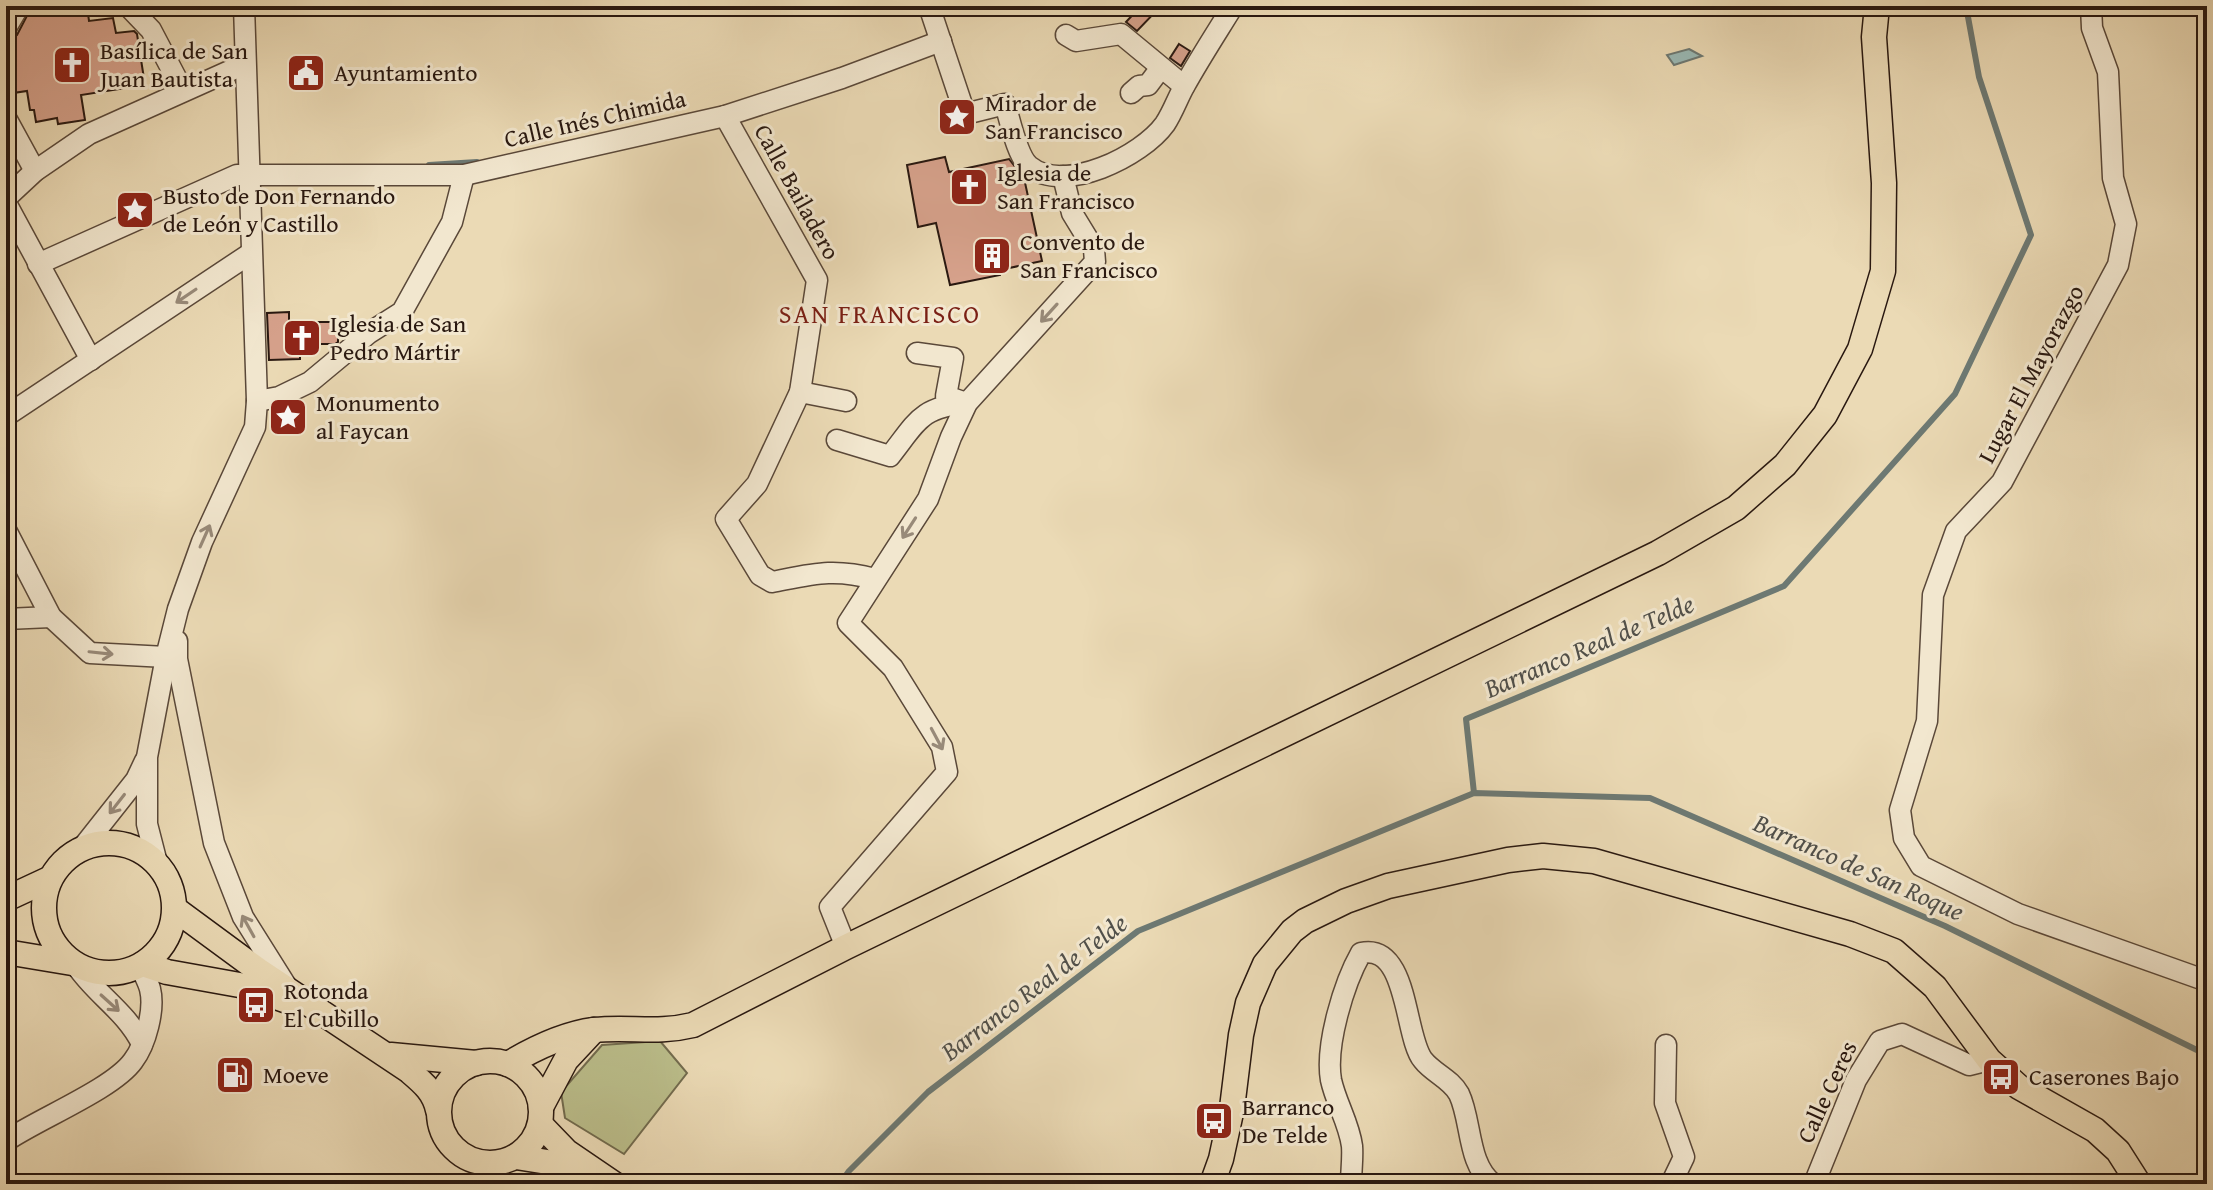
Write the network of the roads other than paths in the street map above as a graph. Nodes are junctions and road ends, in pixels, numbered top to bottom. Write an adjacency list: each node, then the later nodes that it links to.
1 (128, 6): 12 (street)
2 (244, 6): 9 (street)
3 (929, 6): 8 (street)
4 (1233, 6): 11 (street)
5 (1877, 6): 43 (main road)
6 (2091, 6): 47 (street, Lugar El Mayorazgo)
7 (1066, 35): 10 (street)
8 (941, 41): 14 (street, Calle Inés Chimida); 19 (street)
9 (245, 64): 12 (street); 18 (street)
10 (1160, 69): 11 (street); 13 (street)
11 (1184, 86): 19 (street)
12 (183, 91): 16 (street)
13 (1131, 93)
14 (725, 116): 17 (street, Calle Inés Chimida); 25 (street, Calle Bailadero)
15 (6, 118): 16 (street)
16 (35, 171): 20 (street)
17 (464, 175): 18 (street, Calle Inés Chimida); 26 (street)
18 (249, 176): 21 (street); 22 (street)
19 (1063, 176): 28 (street, one-way to 28)
20 (6, 200): 22 (street)
21 (251, 253): 24 (street, one-way to 24); 26 (street)
22 (38, 264): 24 (street)
23 (917, 353): 28 (street)
24 (91, 360): 29 (street)
25 (800, 392): 27 (street); 32 (street, Calle Bailadero)
26 (257, 401): 33 (street, one-way to 26)
27 (846, 401)
28 (967, 403): 30 (street); 32 (street, one-way to 32)
29 (6, 416)
30 (837, 440)
31 (6, 530): 34 (street)
32 (875, 579): 43 (street, one-way to 43)
33 (178, 609): 36 (street); 48 (street, one-way to 33)
34 (51, 617): 35 (street); 36 (street, one-way to 36)
35 (6, 619)
36 (166, 657): 37 (street)
37 (147, 757): 38 (street, one-way to 38); 39 (street)
38 (83, 847): 39 (main road); 40 (main road)
39 (157, 863): 42 (main road)
40 (49, 879): 41 (main road); 45 (main road)
41 (6, 899)
42 (175, 909): 46 (main road); 48 (main road)
43 (846, 947): 50 (main road)
44 (6, 952): 45 (main road)
45 (74, 964): 46 (main road); 51 (street, one-way to 51)
46 (141, 965): 49 (main road); 51 (street)
47 (2207, 981)
48 (290, 991): 49 (main road)
49 (319, 1011): 53 (main road)
50 (594, 1030): 56 (main road); 58 (main road)
51 (142, 1044): 59 (street)
52 (1666, 1045): 66 (street)
53 (389, 1055): 55 (main road); 57 (main road)
54 (1989, 1060): 63 (main road); 67 (street, Calle Ceres); 68 (main road)
55 (476, 1063): 56 (main road); 57 (main road)
56 (508, 1064): 58 (main road)
57 (438, 1110): 60 (main road)
58 (541, 1115): 60 (main road); 61 (main road)
59 (6, 1141)
60 (516, 1157): 61 (main road)
61 (589, 1168): 62 (main road)
62 (614, 1184)
63 (1212, 1184)
64 (1351, 1184): 65 (street)
65 (1493, 1184)
66 (1671, 1184)
67 (1814, 1184)
68 (2139, 1184)

